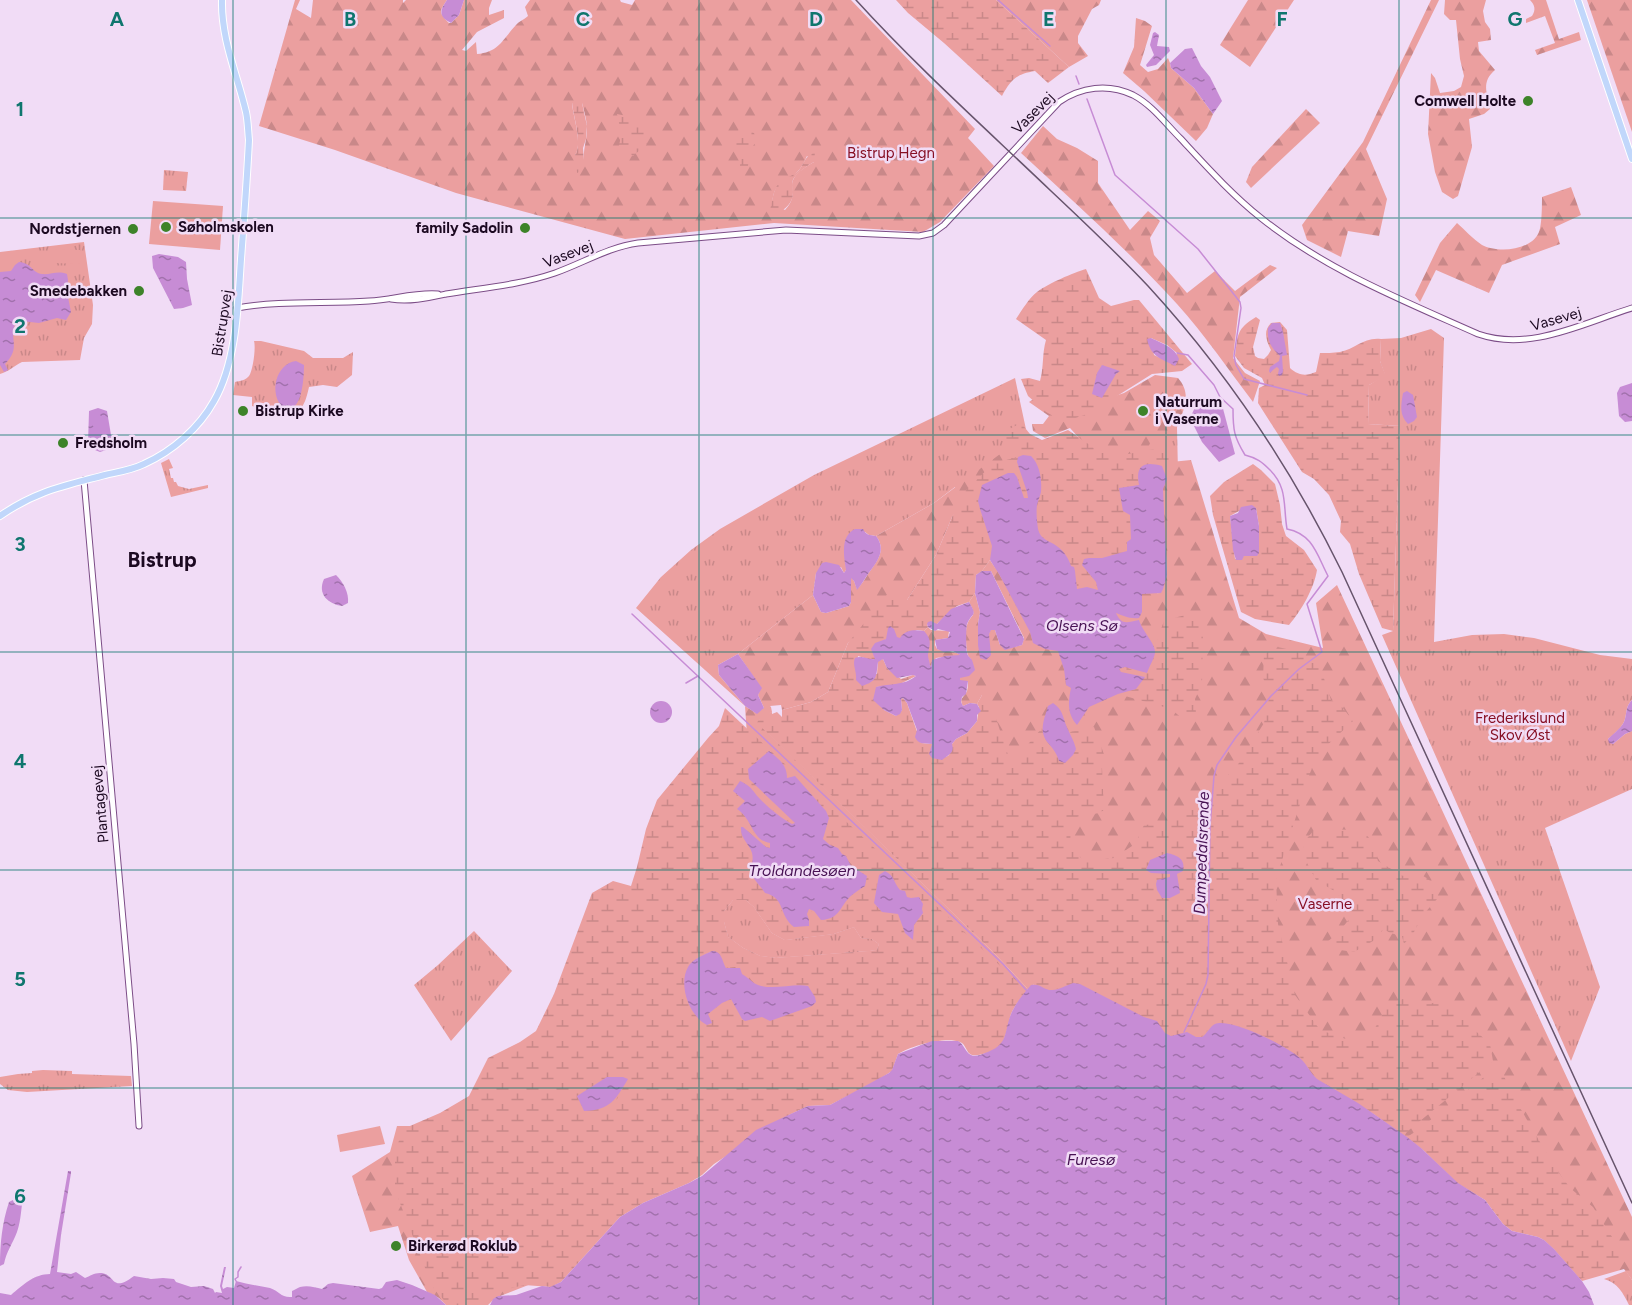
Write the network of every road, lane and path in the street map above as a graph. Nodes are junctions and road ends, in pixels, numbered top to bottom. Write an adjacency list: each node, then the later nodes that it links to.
1 (222, 0): 4 (main road, Bistrupvej)
2 (1578, 0): 3 (main road)
3 (1632, 159)
4 (237, 308): 5 (street, Vasevej); 6 (main road, Bistrupvej)
5 (1632, 308)
6 (84, 480): 7 (main road, Bistrupvej); 8 (street, Plantagevej)
7 (0, 516)
8 (139, 1126)

